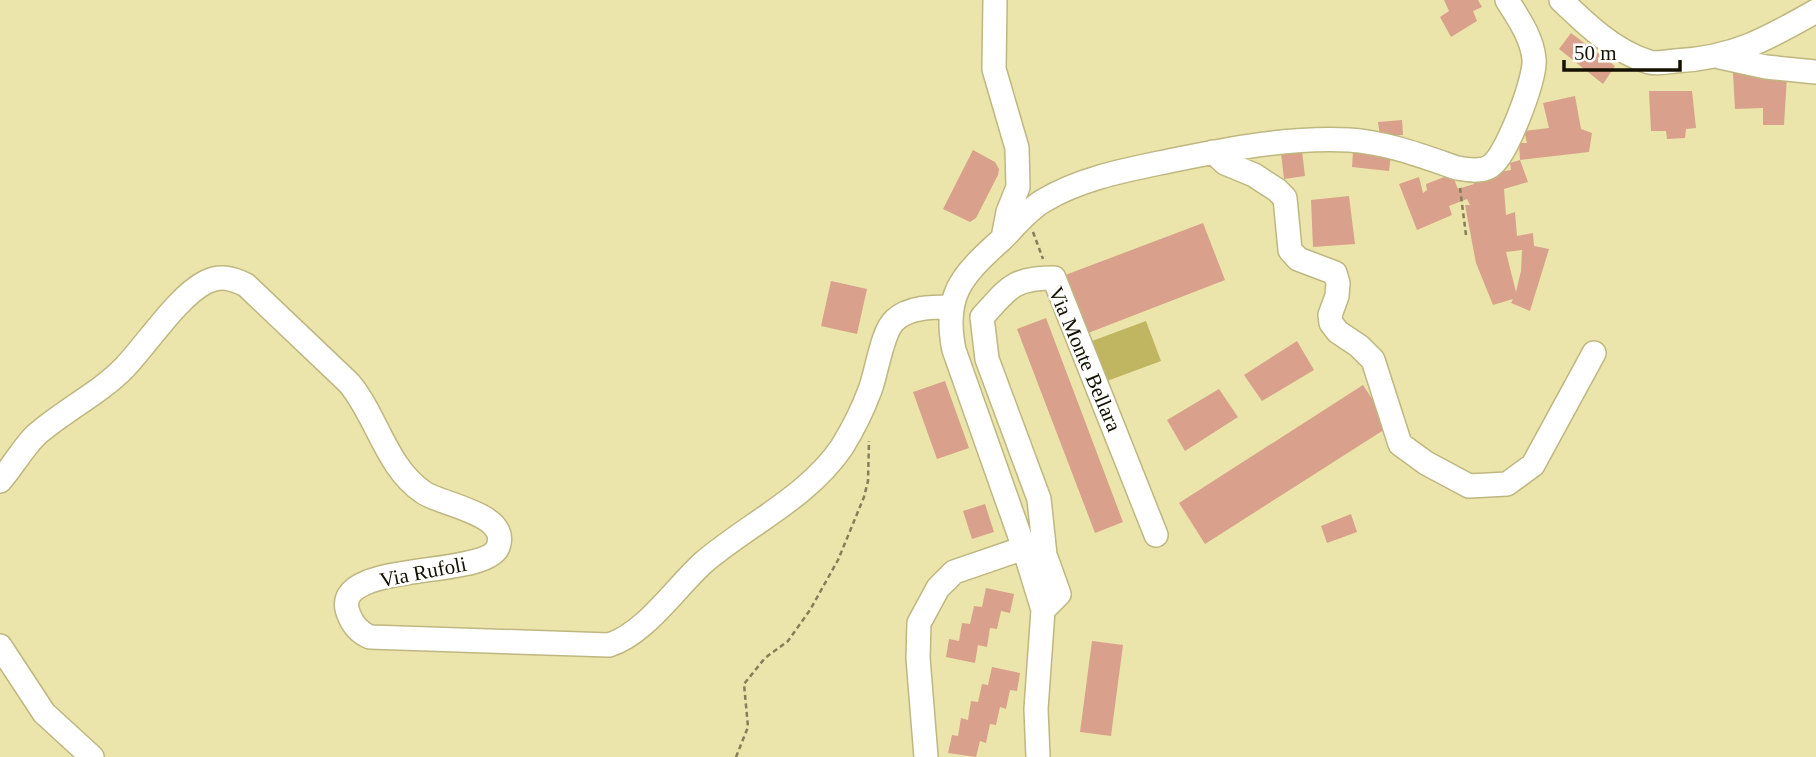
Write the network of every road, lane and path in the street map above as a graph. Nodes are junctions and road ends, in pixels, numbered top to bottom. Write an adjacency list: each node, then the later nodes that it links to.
1 (995, 0): 11 (street)
2 (1507, 0): 8 (street)
3 (1561, 0): 5 (street)
4 (1816, 11): 5 (street)
5 (1714, 55): 6 (street)
6 (1816, 72)
7 (1213, 152): 8 (street); 9 (street); 14 (street)
8 (1457, 167): 10 (path)
9 (1026, 215): 11 (street); 12 (path)
10 (1466, 234)
11 (1003, 238): 13 (street)
12 (1051, 278): 17 (street, Via Monte Bellara); 19 (street, Via Monte Bellara)
13 (950, 307): 16 (street, Via Rufoli); 18 (street)
14 (1594, 353)
15 (872, 433): 22 (path)
16 (0, 481)
17 (1156, 535)
18 (1024, 548): 19 (street); 23 (street)
19 (1043, 610): 24 (street)
20 (0, 646): 21 (street)
21 (92, 757)
22 (736, 757)
23 (926, 757)
24 (1038, 757)

